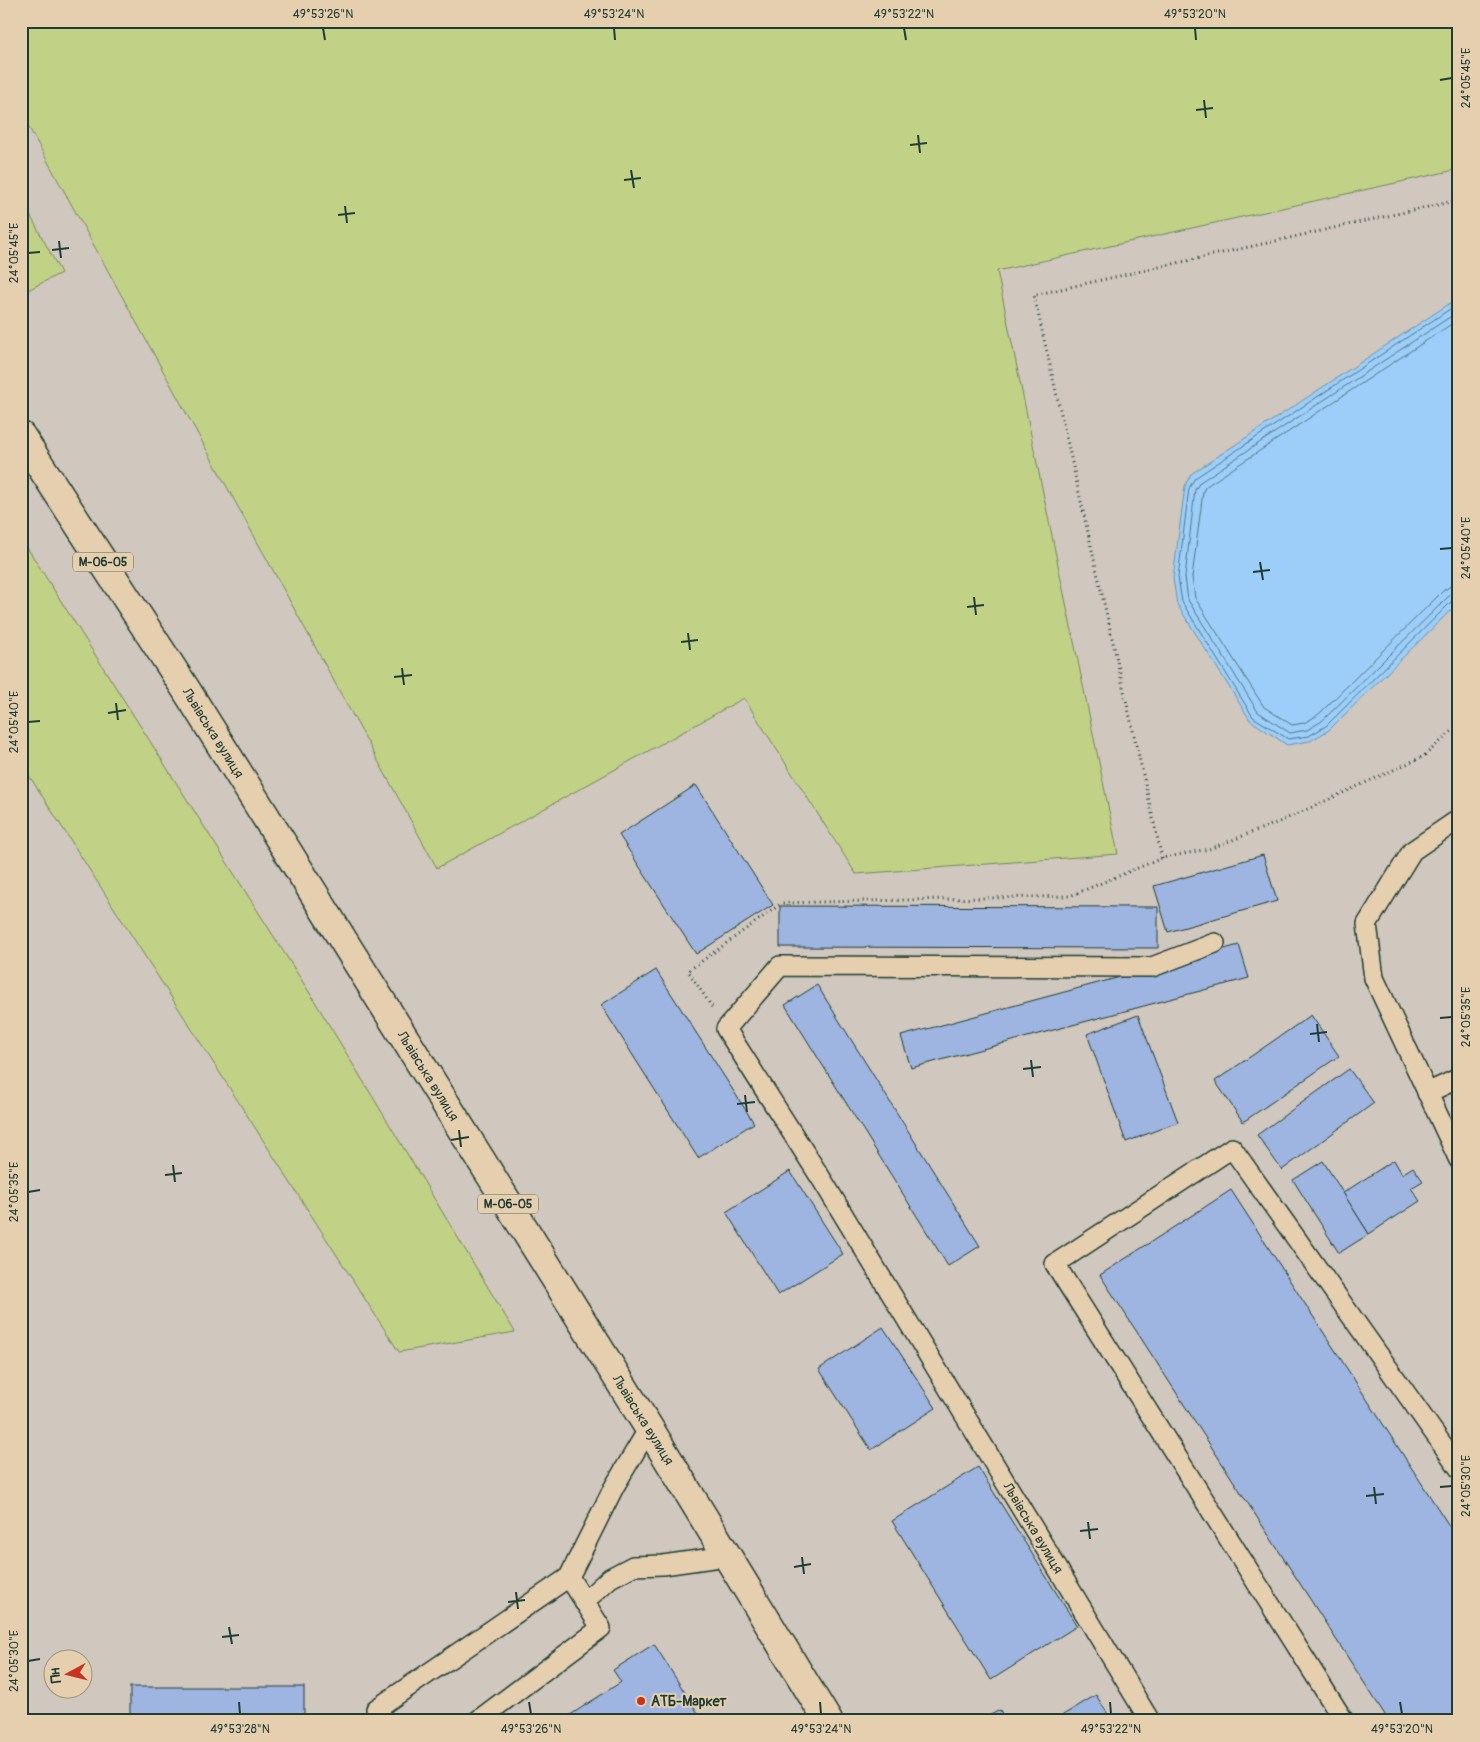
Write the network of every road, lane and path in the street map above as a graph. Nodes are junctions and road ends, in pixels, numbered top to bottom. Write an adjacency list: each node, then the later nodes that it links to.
1 (1459, 200): 5 (path)
2 (21, 436): 11 (highway, Львівська вулиця / М-06-05)
3 (1459, 725): 5 (path)
4 (1459, 819): 9 (lane)
5 (1162, 858): 7 (path)
6 (1214, 943): 7 (lane)
7 (726, 1029): 19 (lane, Львівська вулиця)
8 (1459, 1078): 9 (lane)
9 (1428, 1093): 10 (lane)
10 (1459, 1160)
11 (649, 1428): 13 (highway, Львівська вулиця / М-06-05); 14 (lane)
12 (1459, 1468): 20 (lane)
13 (727, 1556): 15 (lane); 18 (highway, Львівська вулиця / М-06-05)
14 (569, 1577): 15 (lane); 16 (lane)
15 (584, 1602): 17 (lane)
16 (385, 1721)
17 (476, 1721)
18 (828, 1721)
19 (1150, 1721)
20 (1344, 1721)

